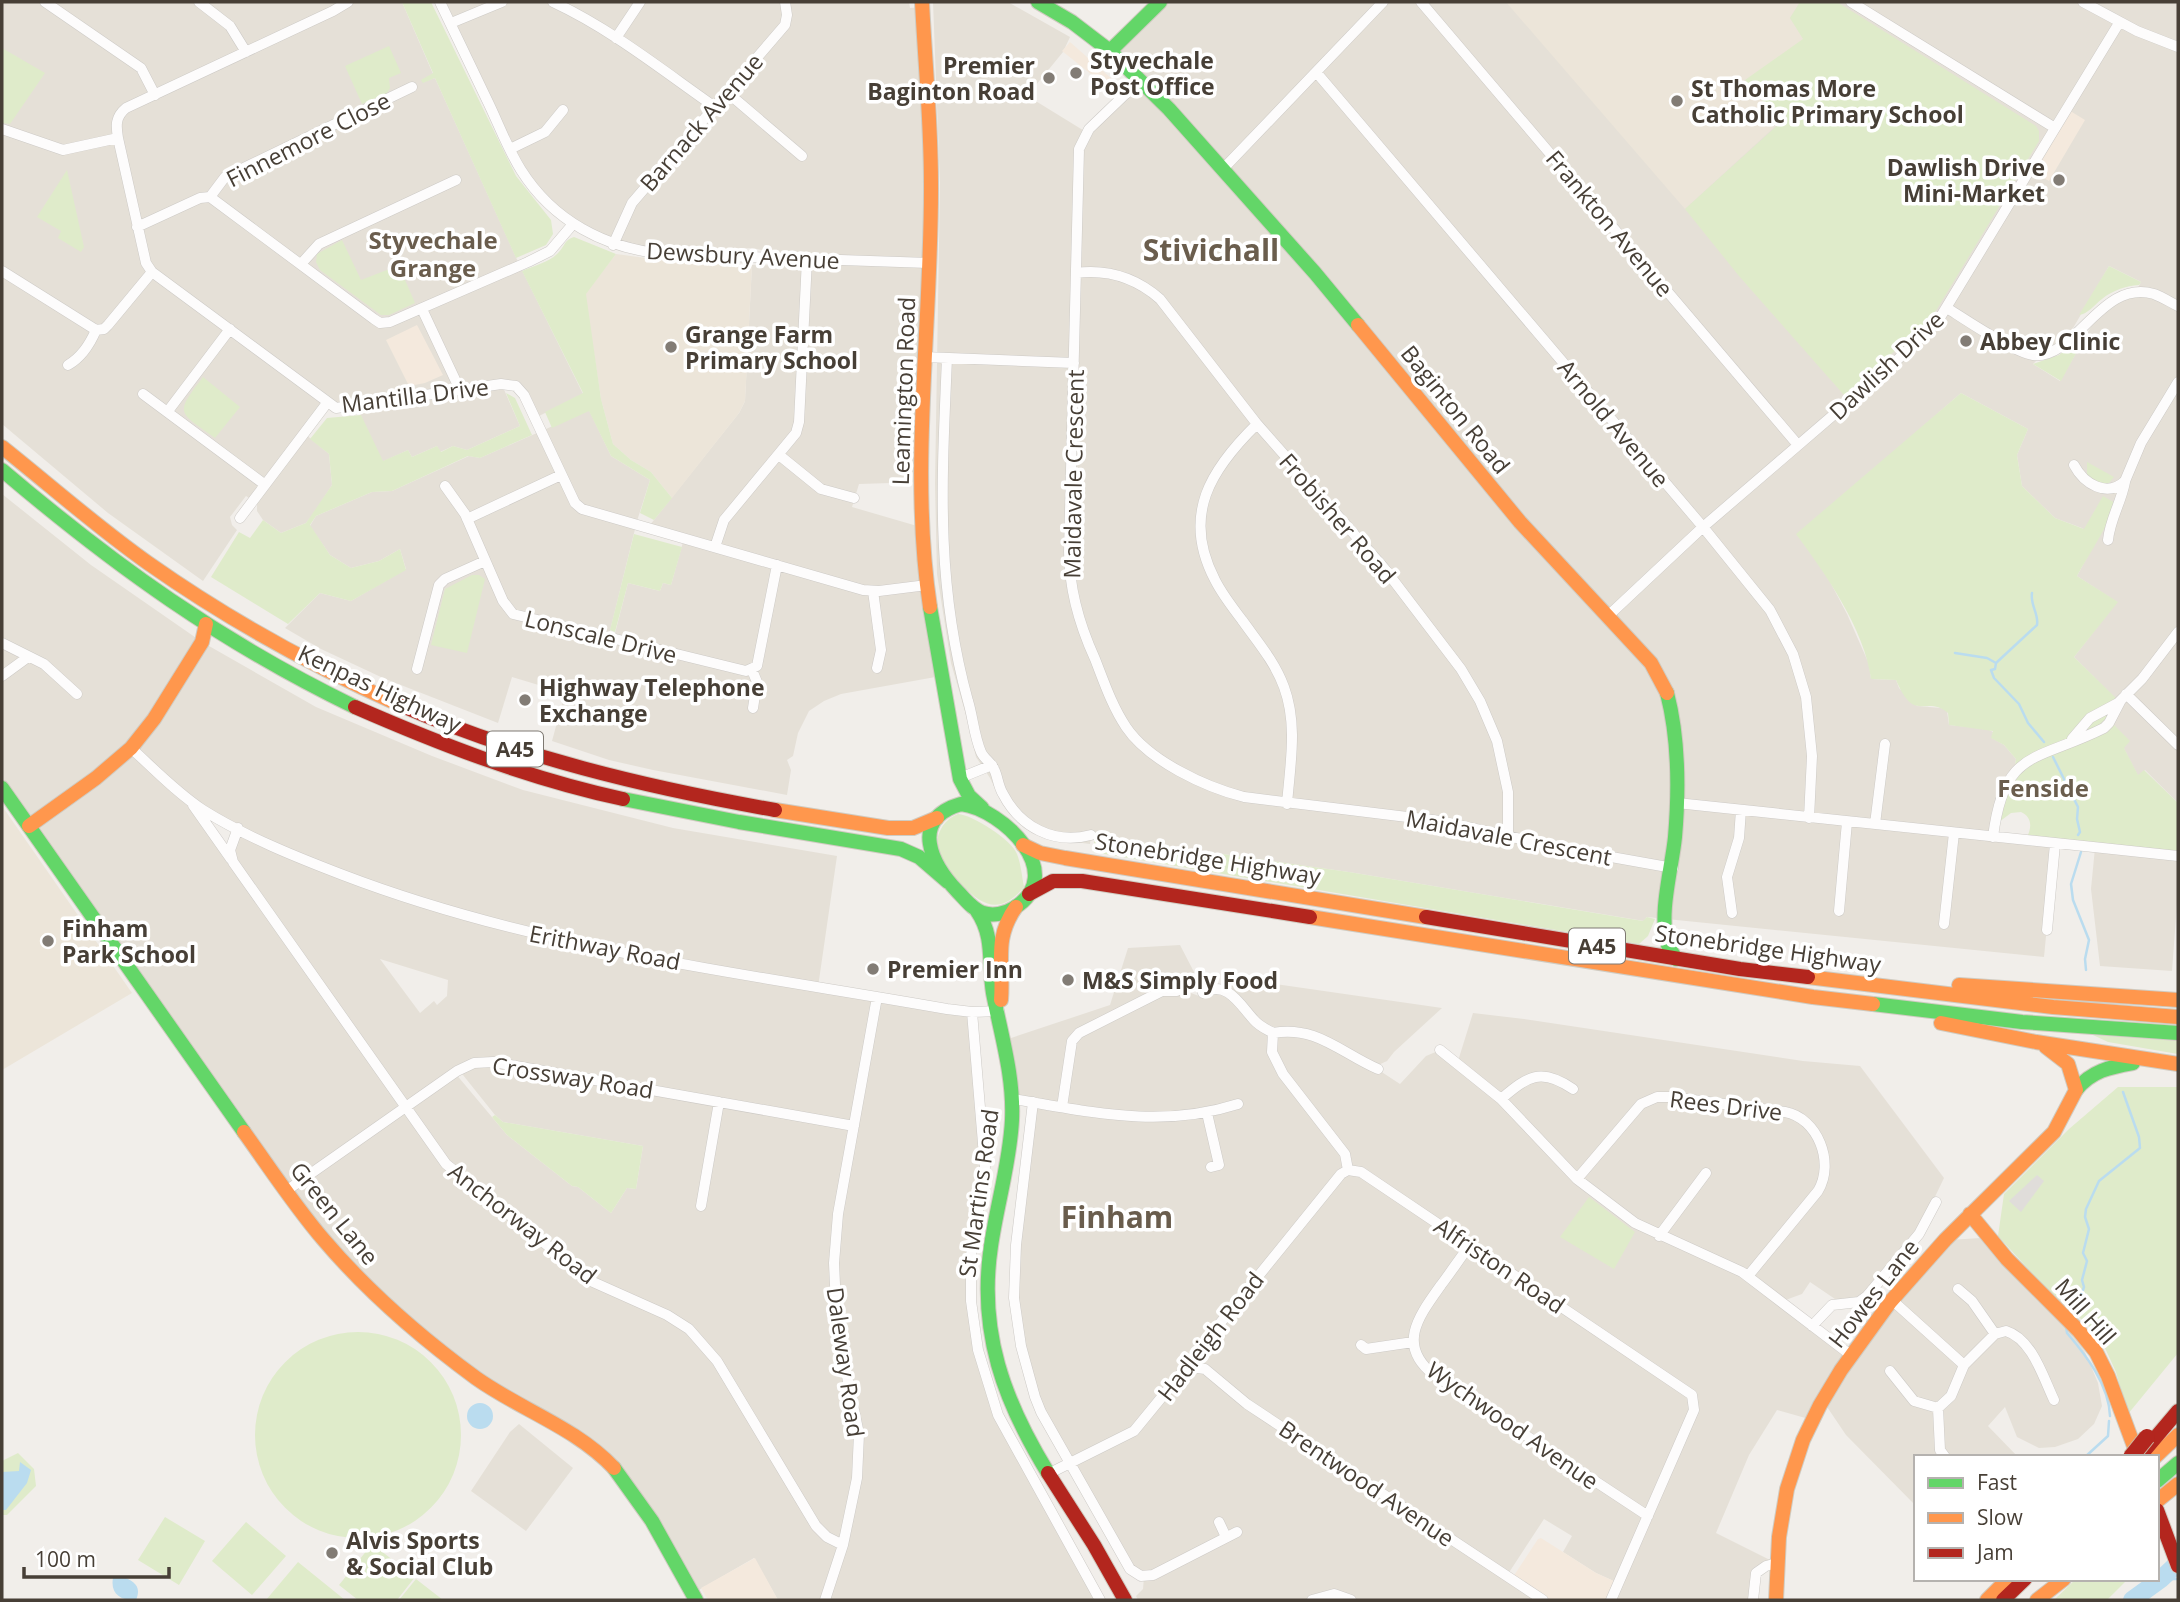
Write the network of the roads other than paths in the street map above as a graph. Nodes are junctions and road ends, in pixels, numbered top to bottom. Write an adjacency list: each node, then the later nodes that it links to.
1 (45, 2): 26 (street)
2 (199, 2): 21 (street)
3 (348, 2): 21 (street)
4 (440, 2): 16 (street, Dewsbury Avenue)
5 (502, 2): 16 (street)
6 (553, 2): 18 (street)
7 (640, 2): 18 (street)
8 (785, 2): 25 (street, Barnack Avenue)
9 (922, 2): 41 (main road, Leamington Road)
10 (1038, 2): 20 (main road, Baginton Road)
11 (1160, 2): 20 (main road)
12 (1383, 2): 22 (street)
13 (1421, 2): 61 (street, Frankton Avenue)
14 (1851, 2): 29 (street)
15 (2082, 2): 17 (street)
16 (451, 23): 32 (street, Dewsbury Avenue)
17 (2119, 23): 19 (street); 29 (street, Dawlish Drive)
18 (616, 38): 28 (street)
19 (2178, 47)
20 (1110, 51): 23 (main road, Baginton Road)
21 (246, 52): 26 (street)
22 (1316, 72): 34 (street); 73 (street, Arnold Avenue)
23 (1140, 80): 34 (main road, Baginton Road); 45 (street, Maidavale Crescent)
24 (412, 87): 36 (street, Finnemore Close)
25 (728, 93): 28 (street, Barnack Avenue); 33 (street)
26 (155, 94): 31 (street)
27 (565, 107): 32 (street)
28 (715, 107): 39 (street, Barnack Avenue)
29 (2055, 128): 47 (street, Dawlish Drive)
30 (2, 129): 31 (street)
31 (118, 138): 38 (street)
32 (510, 149): 37 (street, Dewsbury Avenue)
33 (802, 156)
34 (1223, 169): 81 (main road, Baginton Road)
35 (456, 180): 42 (street)
36 (210, 198): 38 (street); 42 (street)
37 (573, 224): 39 (street, Dewsbury Avenue); 48 (street)
38 (138, 227): 44 (street)
39 (614, 245): 40 (street, Dewsbury Avenue)
40 (807, 259): 41 (street, Dewsbury Avenue); 63 (street)
41 (929, 263): 51 (main road, Leamington Road)
42 (301, 264): 48 (street)
43 (2, 271): 49 (street)
44 (152, 272): 49 (street); 50 (street, Mantilla Drive)
45 (1076, 273): 53 (street, Maidavale Crescent); 60 (street, Frobisher Road)
46 (2178, 306): 47 (street)
47 (1947, 308): 61 (street, Dawlish Drive)
48 (422, 309): 56 (street)
49 (96, 330): 54 (street)
50 (230, 330): 58 (street, Mantilla Drive); 59 (street)
51 (924, 357): 52 (street); 79 (main road, Leamington Road)
52 (947, 358): 53 (street); 97 (street, Leamington Road)
53 (1074, 363): 102 (street, Maidavale Crescent)
54 (68, 365)
55 (2178, 382): 67 (street)
56 (460, 390): 58 (street, Mantilla Drive); 66 (street, Mantilla Drive)
57 (143, 394): 59 (street)
58 (327, 403): 68 (street)
59 (168, 411): 68 (street)
60 (1256, 424): 102 (street); 114 (street, Frobisher Road)
61 (1798, 446): 73 (street, Dawlish Drive)
62 (2, 447): 76 (main road, Kenpas Highway / A45)
63 (779, 455): 70 (street); 75 (street)
64 (2074, 465): 67 (street)
65 (2, 470): 82 (main road, Kenpas Highway / A45)
66 (561, 475): 72 (street); 75 (street, Mantilla Drive)
67 (2125, 481): 74 (street)
68 (264, 484): 71 (street)
69 (445, 486): 72 (street, Lonscale Drive)
70 (854, 498)
71 (240, 519)
72 (467, 519): 77 (street, Lonscale Drive)
73 (1703, 527): 81 (street, Dawlish Drive); 106 (street, Arnold Avenue)
74 (2108, 540)
75 (715, 547): 78 (street, Mantilla Drive)
76 (131, 550): 82 (main road); 105 (main road, Kenpas Highway / A45)
77 (485, 561): 87 (street); 88 (street, Lonscale Drive)
78 (777, 565): 80 (street, Mantilla Drive); 88 (street)
79 (928, 585): 80 (street, Mantilla Drive); 98 (main road, Leamington Road)
80 (873, 591): 86 (street)
81 (1608, 616): 101 (main road, Baginton Road)
82 (206, 624): 96 (main road); 121 (main road, Kenpas Highway / A45)
83 (2178, 633): 91 (street)
84 (2, 643): 85 (street)
85 (28, 657): 89 (street); 90 (street)
86 (877, 668)
87 (418, 669)
88 (752, 670): 92 (street)
89 (2, 676)
90 (78, 694)
91 (2124, 697): 93 (street); 93 (street); 95 (street)
92 (753, 708)
93 (2069, 741): 115 (street)
94 (1885, 744): 109 (street)
95 (2178, 745)
96 (131, 748): 100 (street, Anchorway Road); 110 (main road)
97 (992, 765): 98 (street); 113 (street, Leamington Road)
98 (960, 779): 103 (main road, Leamington Road); 105 (main road)
99 (2, 788): 110 (main road, Green Lane)
100 (189, 801): 108 (street, Anchorway Road); 119 (street, Anchorway Road)
101 (1677, 803): 104 (street); 120 (main road, Baginton Road)
102 (1287, 804): 114 (street, Maidavale Crescent)
103 (983, 809): 105 (main road); 117 (main road)
104 (1741, 810): 106 (street); 126 (street)
105 (941, 814): 121 (main road)
106 (1809, 818): 107 (street)
107 (1847, 822): 109 (street); 125 (street)
108 (226, 823): 111 (street, Erithway Road)
109 (1875, 824): 112 (street)
110 (29, 826): 163 (main road, Green Lane)
111 (238, 828): 119 (street); 135 (street, Erithway Road)
112 (1954, 833): 115 (street); 128 (street)
113 (1091, 835)
114 (1508, 837): 120 (street, Maidavale Crescent)
115 (1993, 837): 116 (street)
116 (2055, 844): 118 (street); 129 (street)
117 (1023, 845): 122 (main road); 130 (main road, Stonebridge Highway / A45)
118 (2178, 856)
119 (233, 862): 155 (street, Anchorway Road)
120 (1673, 868): 127 (main road, Baginton Road)
121 (948, 882): 124 (main road)
122 (1029, 894): 123 (main road); 137 (main road, Stonebridge Highway / A45)
123 (1016, 906): 124 (main road); 138 (main road, St Martins Road)
124 (977, 911): 138 (main road, St Martins Road)
125 (1839, 911)
126 (1732, 913)
127 (1665, 919): 130 (main road, Baginton Road); 131 (main road, Baginton Road)
128 (1944, 924)
129 (2047, 930)
130 (1638, 953): 131 (main road, Stonebridge Highway / A45)
131 (1676, 959): 132 (main road, Stonebridge Highway / A45)
132 (1893, 988): 136 (main road); 140 (main road, Stonebridge Highway / A45)
133 (1177, 991): 156 (street)
134 (1203, 993): 141 (street)
135 (877, 997): 139 (street, Erithway Road); 158 (street, Daleway Road)
136 (2178, 1000)
137 (1870, 1004): 142 (main road, Stonebridge Highway / A45); 143 (main road, A45)
138 (999, 1011): 139 (street, Erithway Road); 150 (main road, St Martins Road)
139 (972, 1012): 205 (street, St Martins Road)
140 (2178, 1017)
141 (1273, 1033): 147 (street); 160 (street)
142 (2178, 1033)
143 (2036, 1042): 145 (main road, A45); 149 (main road)
144 (1440, 1049): 151 (street)
145 (2150, 1060): 146 (main road, A45); 149 (main road)
146 (2178, 1065)
147 (1378, 1069)
148 (1573, 1089): 151 (street)
149 (2076, 1090): 166 (main road, Howes Lane)
150 (1013, 1099): 153 (street); 189 (main road, St Martins Road)
151 (1501, 1099): 162 (street)
152 (719, 1102): 155 (street, Crossway Road); 158 (street, Crossway Road); 165 (street)
153 (1033, 1102): 156 (street); 188 (street, St Martins Road)
154 (1238, 1104): 157 (street)
155 (405, 1107): 163 (street, Crossway Road); 196 (street, Anchorway Road)
156 (1062, 1107): 157 (street)
157 (1206, 1113): 159 (street)
158 (854, 1126): 196 (street, Daleway Road)
159 (1211, 1167)
160 (1348, 1170): 168 (street, Alfriston Road); 178 (street, Hadleigh Road)
161 (1706, 1173): 167 (street)
162 (1577, 1179): 167 (street); 169 (street, Rees Drive)
163 (286, 1191): 203 (main road, Green Lane)
164 (1936, 1202): 172 (street)
165 (701, 1206)
166 (1970, 1214): 171 (main road, Howes Lane); 185 (main road, Mill Hill)
167 (1659, 1236): 169 (street)
168 (1470, 1245): 174 (street, Wychwood Avenue); 192 (street, Alfriston Road)
169 (1748, 1276): 172 (street)
170 (1958, 1289): 173 (street)
171 (1893, 1301): 176 (main road, Howes Lane); 177 (street)
172 (1812, 1326): 176 (street)
173 (1995, 1334): 177 (street); 180 (street)
174 (1413, 1342): 175 (street); 192 (street, Wychwood Avenue)
175 (1361, 1345)
176 (1852, 1356): 197 (main road, Howes Lane)
177 (1964, 1365): 182 (street)
178 (1192, 1367): 188 (street, Hadleigh Road); 209 (street, Brentwood Avenue)
179 (1890, 1371): 182 (street)
180 (2054, 1400)
181 (2178, 1402): 185 (main road)
182 (1938, 1408): 186 (street)
183 (2178, 1411): 185 (main road)
184 (2178, 1436): 185 (main road)
185 (2146, 1450)
186 (1944, 1455)
187 (2178, 1463): 190 (main road)
188 (1071, 1464): 189 (street, Hadleigh Road); 195 (street, St Martins Road)
189 (1048, 1474): 206 (main road, St Martins Road)
190 (2164, 1487)
191 (2159, 1515): 198 (main road)
192 (1648, 1516): 210 (street, Alfriston Road)
193 (1219, 1522): 195 (street)
194 (1237, 1532): 195 (street)
195 (1226, 1537)
196 (843, 1545): 204 (street, Daleway Road)
197 (1777, 1563): 211 (street); 212 (main road, Howes Lane)
198 (2178, 1566)
199 (2006, 1581): 213 (main road)
200 (2023, 1581): 214 (main road)
201 (2052, 1581): 215 (main road)
202 (2061, 1581): 215 (main road)
203 (695, 1600)
204 (825, 1600)
205 (1100, 1600)
206 (1125, 1600)
207 (1312, 1600): 208 (street)
208 (1351, 1600)
209 (1544, 1600)
210 (1611, 1600)
211 (1753, 1600)
212 (1776, 1600)
213 (1987, 1600)
214 (2003, 1600)
215 (2034, 1600)

